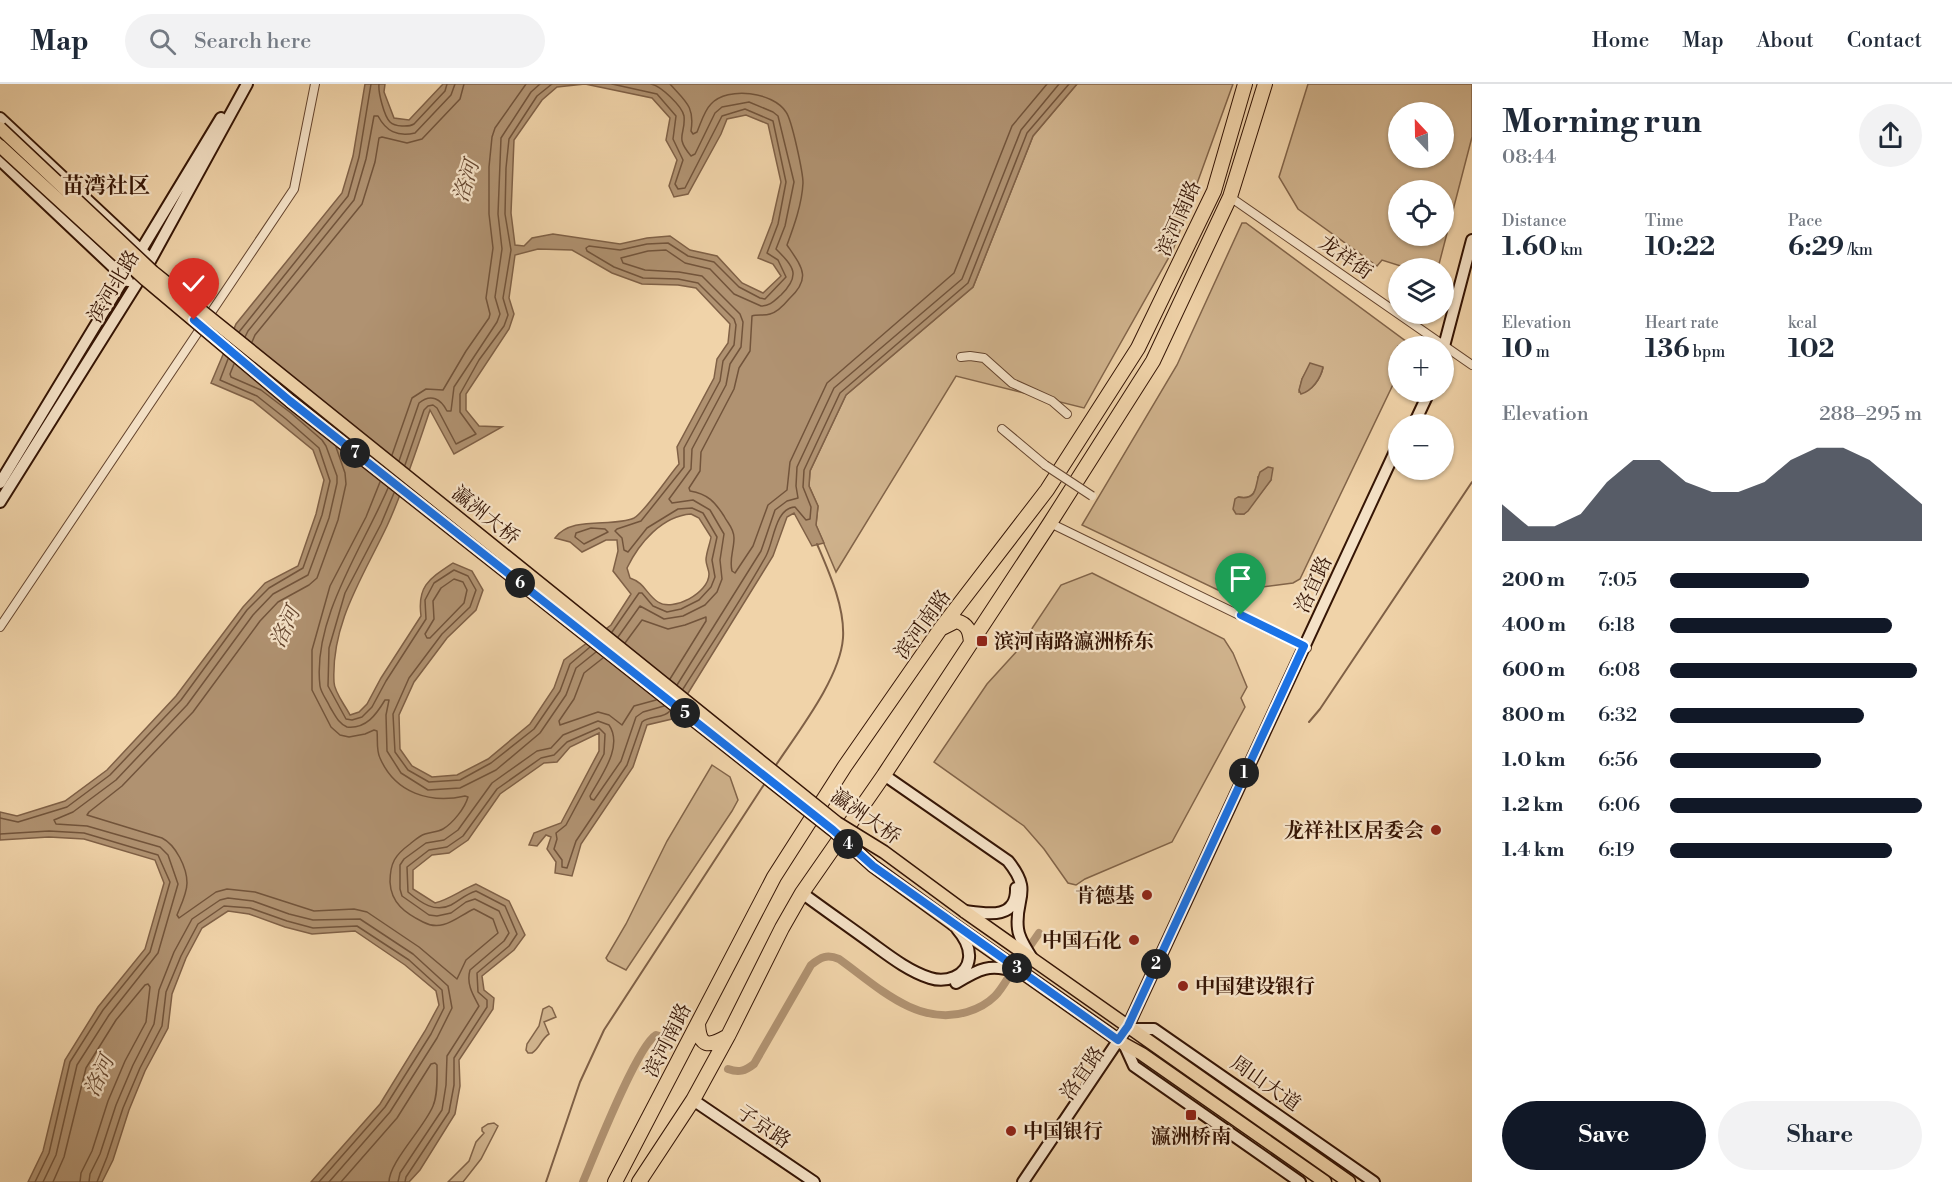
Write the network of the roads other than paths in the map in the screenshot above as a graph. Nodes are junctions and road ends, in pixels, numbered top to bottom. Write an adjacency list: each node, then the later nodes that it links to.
1 (241, 84): 12 (main road, 滨河北路)
2 (247, 84): 13 (main road, 滨河北路)
3 (315, 84): 31 (street)
4 (1245, 84): 32 (highway, 滨河南路)
5 (1265, 84): 10 (highway, 滨河南路)
6 (0, 118): 12 (main road)
7 (0, 128): 38 (main road, 瀛洲大桥, bridge)
8 (0, 146): 39 (main road, 瀛洲大桥, bridge)
9 (0, 159): 15 (main road)
10 (1230, 197): 17 (street, 龙祥街); 30 (highway, 滨河南路)
11 (1472, 240): 18 (main road)
12 (141, 250): 13 (main road); 15 (main road, 滨河北路)
13 (150, 259): 16 (main road, 滨河北路)
14 (1472, 261): 19 (main road)
15 (124, 277): 16 (main road); 27 (main road, 滨河北路)
16 (134, 286): 29 (main road, 滨河北路)
17 (1428, 336)
18 (1448, 336)
19 (1449, 336)
20 (1454, 354): 22 (street, 龙祥街)
21 (961, 357): 23 (street)
22 (1472, 365)
23 (1067, 414)
24 (1002, 429): 28 (street, bridge)
25 (1388, 467): 34 (main road, 洛宜路)
26 (1388, 479): 34 (main road, 洛宜路)
27 (0, 483)
28 (1092, 496)
29 (0, 502)
30 (1050, 523): 33 (highway, 滨河南路); 34 (street)
31 (0, 627)
32 (942, 628): 33 (highway); 43 (highway, 滨河南路)
33 (971, 643): 35 (highway, 滨河南路)
34 (1306, 647): 44 (main road, 洛宜路)
35 (884, 775): 36 (main road); 37 (highway, 滨河南路)
36 (991, 851): 38 (main road); 41 (main road)
37 (802, 893): 40 (main road); 45 (highway, 滨河南路)
38 (964, 911): 41 (main road, 周山大道)
39 (953, 924): 40 (main road); 42 (main road)
40 (895, 960): 42 (main road)
41 (1035, 963): 44 (main road, 周山大道)
42 (1027, 975): 46 (main road)
43 (698, 1023): 45 (highway); 48 (highway, 滨河南路)
44 (1130, 1028): 46 (main road, 洛宜路); 55 (main road, 周山大道); 56 (main road, 周山大道)
45 (728, 1036): 47 (highway, 滨河南路)
46 (1121, 1042): 51 (main road, 洛宜路); 52 (main road, 洛宜路); 53 (main road); 54 (main road)
47 (693, 1100): 49 (highway, 滨河南路); 50 (main road, 子京路)
48 (615, 1182)
49 (639, 1182)
50 (814, 1182)
51 (1023, 1182)
52 (1029, 1182)
53 (1300, 1182)
54 (1325, 1182)
55 (1349, 1182)
56 (1374, 1182)

